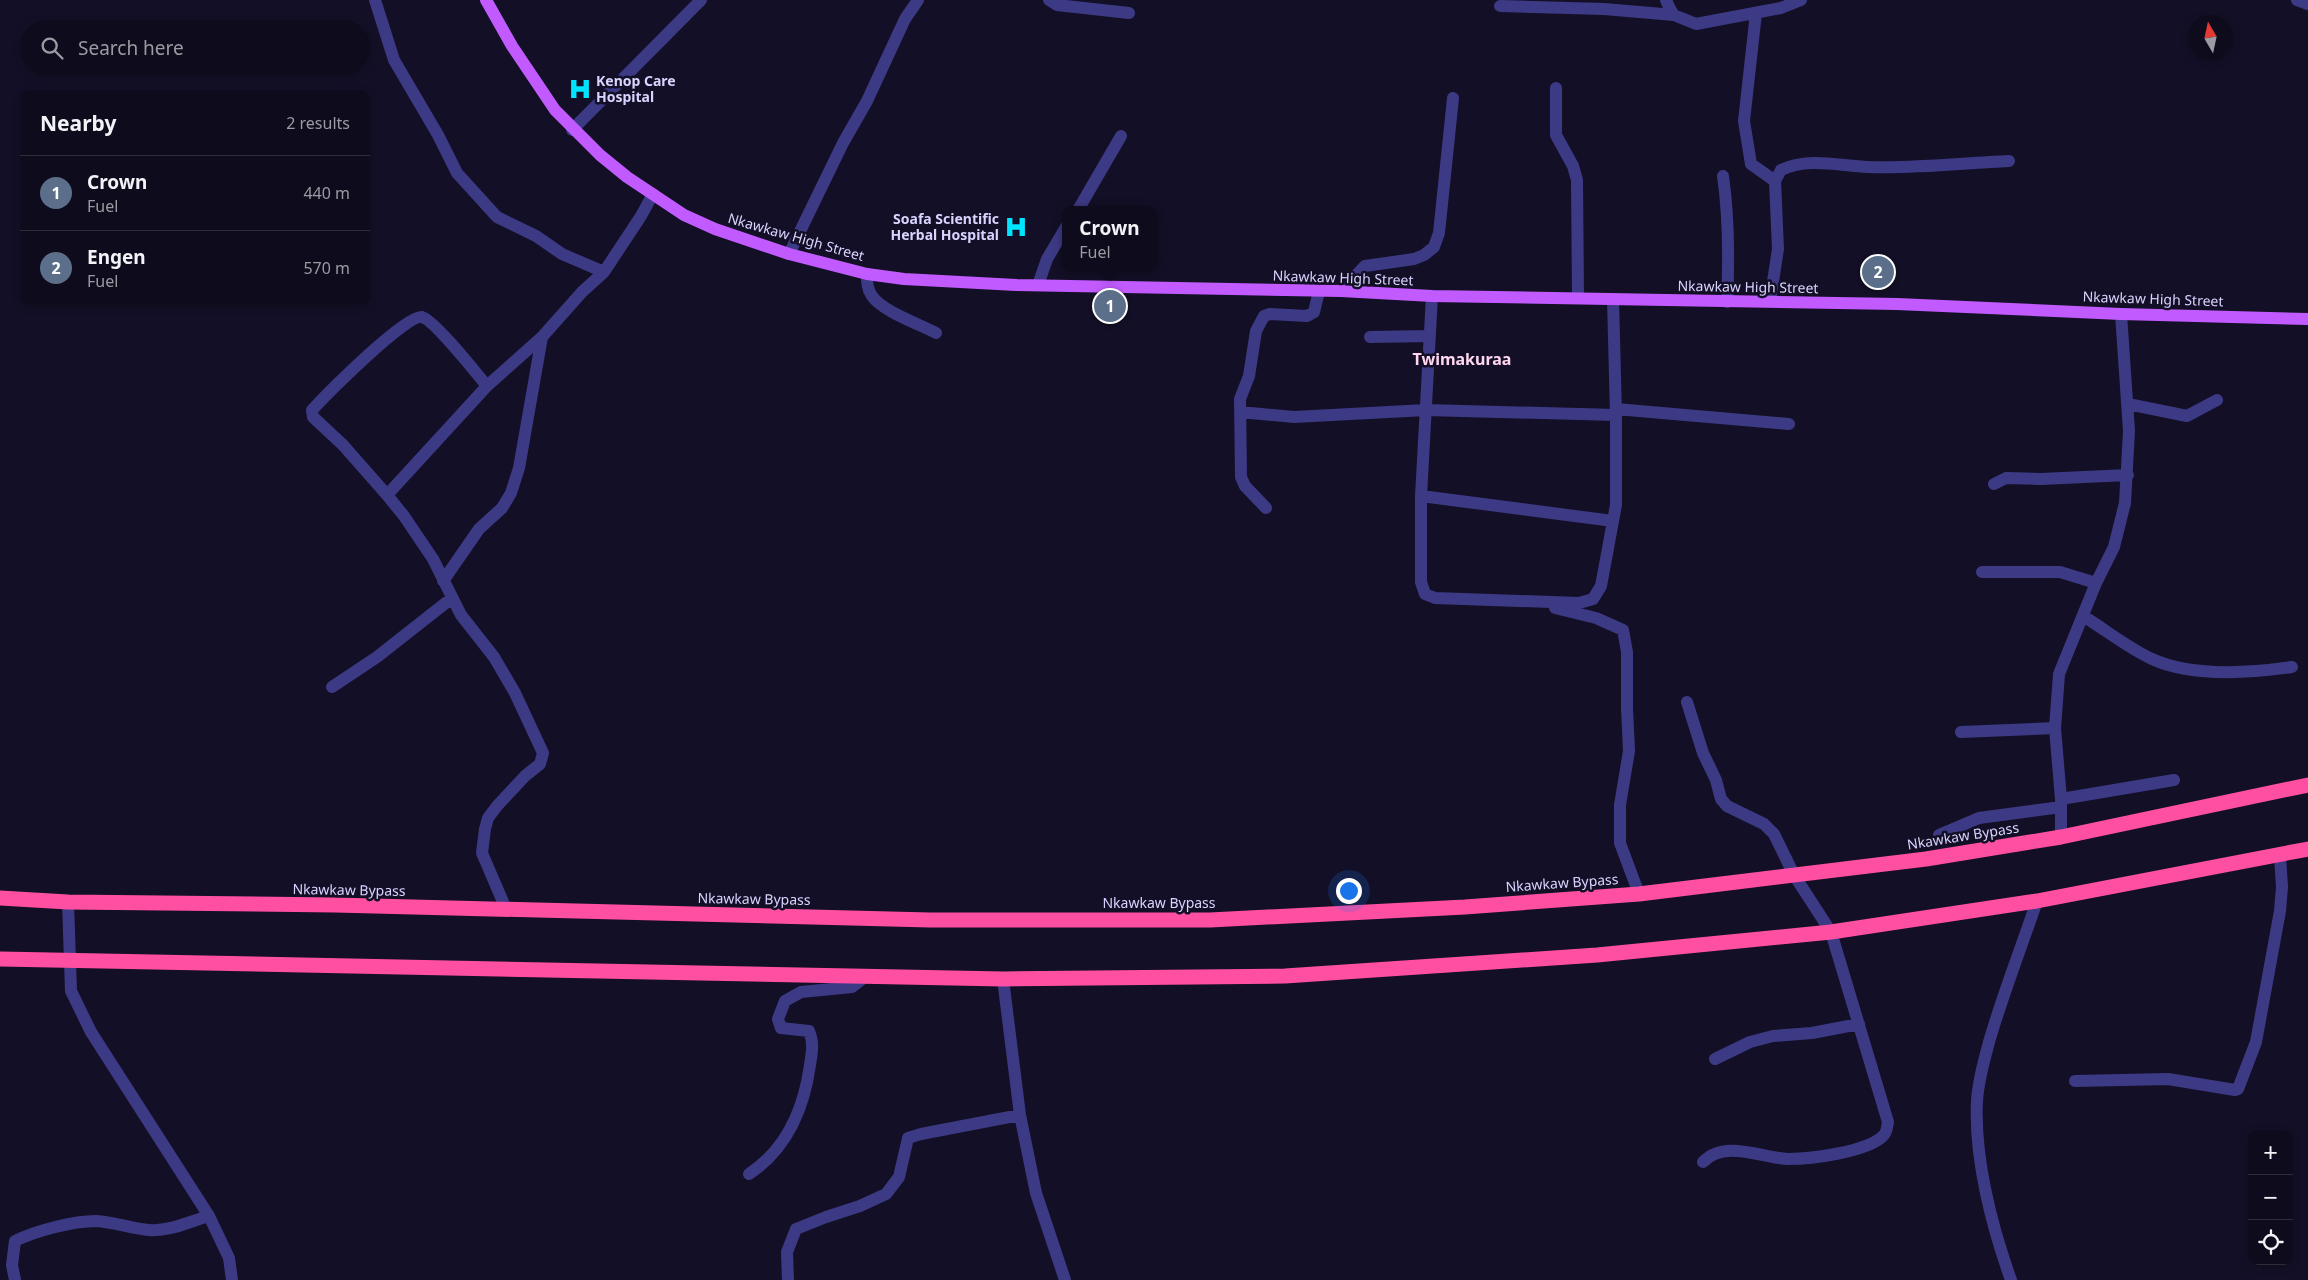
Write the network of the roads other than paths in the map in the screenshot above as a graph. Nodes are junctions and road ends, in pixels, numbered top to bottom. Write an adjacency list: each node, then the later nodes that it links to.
1 (375, 0): 25 (street)
2 (486, 0): 16 (main road, Nkawkaw High Street)
3 (701, 0): 16 (street)
4 (918, 0): 24 (street)
5 (1049, 0): 11 (street)
6 (1666, 0): 13 (street)
7 (1801, 0): 12 (street)
8 (2297, 0): 9 (street)
9 (2308, 4)
10 (1500, 6): 13 (street)
11 (1129, 12)
12 (1756, 13): 13 (street); 20 (street)
13 (1674, 15)
14 (1556, 88): 31 (street)
15 (1453, 98): 29 (street)
16 (572, 130): 21 (main road, Nkawkaw High Street)
17 (1121, 136): 22 (street)
18 (2010, 160): 20 (street)
19 (1723, 176): 33 (street)
20 (1775, 181): 34 (street)
21 (653, 194): 24 (main road, Nkawkaw High Street); 25 (street)
22 (1080, 206)
23 (1062, 234): 27 (street)
24 (789, 254): 26 (main road, Nkawkaw High Street)
25 (604, 272): 39 (street)
26 (867, 274): 27 (main road, Nkawkaw High Street); 37 (street)
27 (1038, 285): 28 (main road, Nkawkaw High Street)
28 (1319, 290): 29 (main road, Nkawkaw High Street); 45 (street)
29 (1341, 291): 30 (main road, Nkawkaw High Street)
30 (1432, 296): 31 (main road, Nkawkaw High Street); 38 (street)
31 (1578, 298): 32 (main road, Nkawkaw High Street)
32 (1612, 299): 33 (main road, Nkawkaw High Street); 46 (street)
33 (1727, 302): 34 (main road, Nkawkaw High Street)
34 (1770, 302): 35 (main road, Nkawkaw High Street)
35 (2121, 314): 36 (main road, Nkawkaw High Street); 43 (street)
36 (2308, 319)
37 (936, 333)
38 (1430, 336): 40 (street); 44 (street)
39 (542, 337): 41 (street); 55 (street)
40 (1370, 337)
41 (487, 386): 50 (street); 50 (street)
42 (2217, 400): 43 (street)
43 (2128, 404): 48 (street)
44 (1426, 410): 45 (street); 46 (street); 51 (street)
45 (1240, 412): 52 (street)
46 (1616, 412): 47 (street); 53 (street)
47 (1789, 424)
48 (2128, 475): 49 (street); 56 (street)
49 (1994, 484)
50 (387, 495): 55 (street)
51 (1421, 496): 53 (street); 58 (street)
52 (1266, 508)
53 (1613, 521): 58 (street)
54 (1982, 572): 56 (street)
55 (443, 581): 57 (street)
56 (2096, 583): 59 (street)
57 (452, 598): 61 (street); 77 (street)
58 (1533, 602): 73 (street)
59 (2084, 616): 60 (street); 63 (street)
60 (2292, 667)
61 (332, 687)
62 (1687, 702): 72 (street)
63 (2054, 728): 64 (street); 67 (street)
64 (1961, 732)
65 (2174, 780): 67 (street)
66 (2308, 786): 69 (highway, Nkawkaw Bypass)
67 (2061, 803): 68 (street); 69 (street)
68 (1939, 835)
69 (2061, 837): 72 (highway, Nkawkaw Bypass)
70 (2308, 849): 71 (highway)
71 (2280, 856): 75 (highway); 85 (street)
72 (1794, 874): 73 (highway, Nkawkaw Bypass); 78 (street)
73 (1640, 894): 77 (highway, Nkawkaw Bypass)
74 (0, 898): 76 (highway, Nkawkaw Bypass)
75 (2037, 901): 78 (highway); 94 (street)
76 (68, 902): 77 (highway, Nkawkaw Bypass); 80 (street)
77 (506, 909)
78 (1831, 932): 82 (highway); 83 (street)
79 (0, 959): 80 (highway)
80 (70, 959): 81 (highway); 89 (street)
81 (866, 976): 82 (highway); 88 (street)
82 (1004, 979): 86 (street)
83 (1859, 1024): 84 (street); 87 (street)
84 (1715, 1059)
85 (2075, 1081)
86 (1020, 1114): 92 (street); 93 (street)
87 (1704, 1162)
88 (749, 1174)
89 (209, 1216): 90 (street); 91 (street)
90 (15, 1280)
91 (232, 1280)
92 (788, 1280)
93 (1065, 1280)
94 (2011, 1280)

